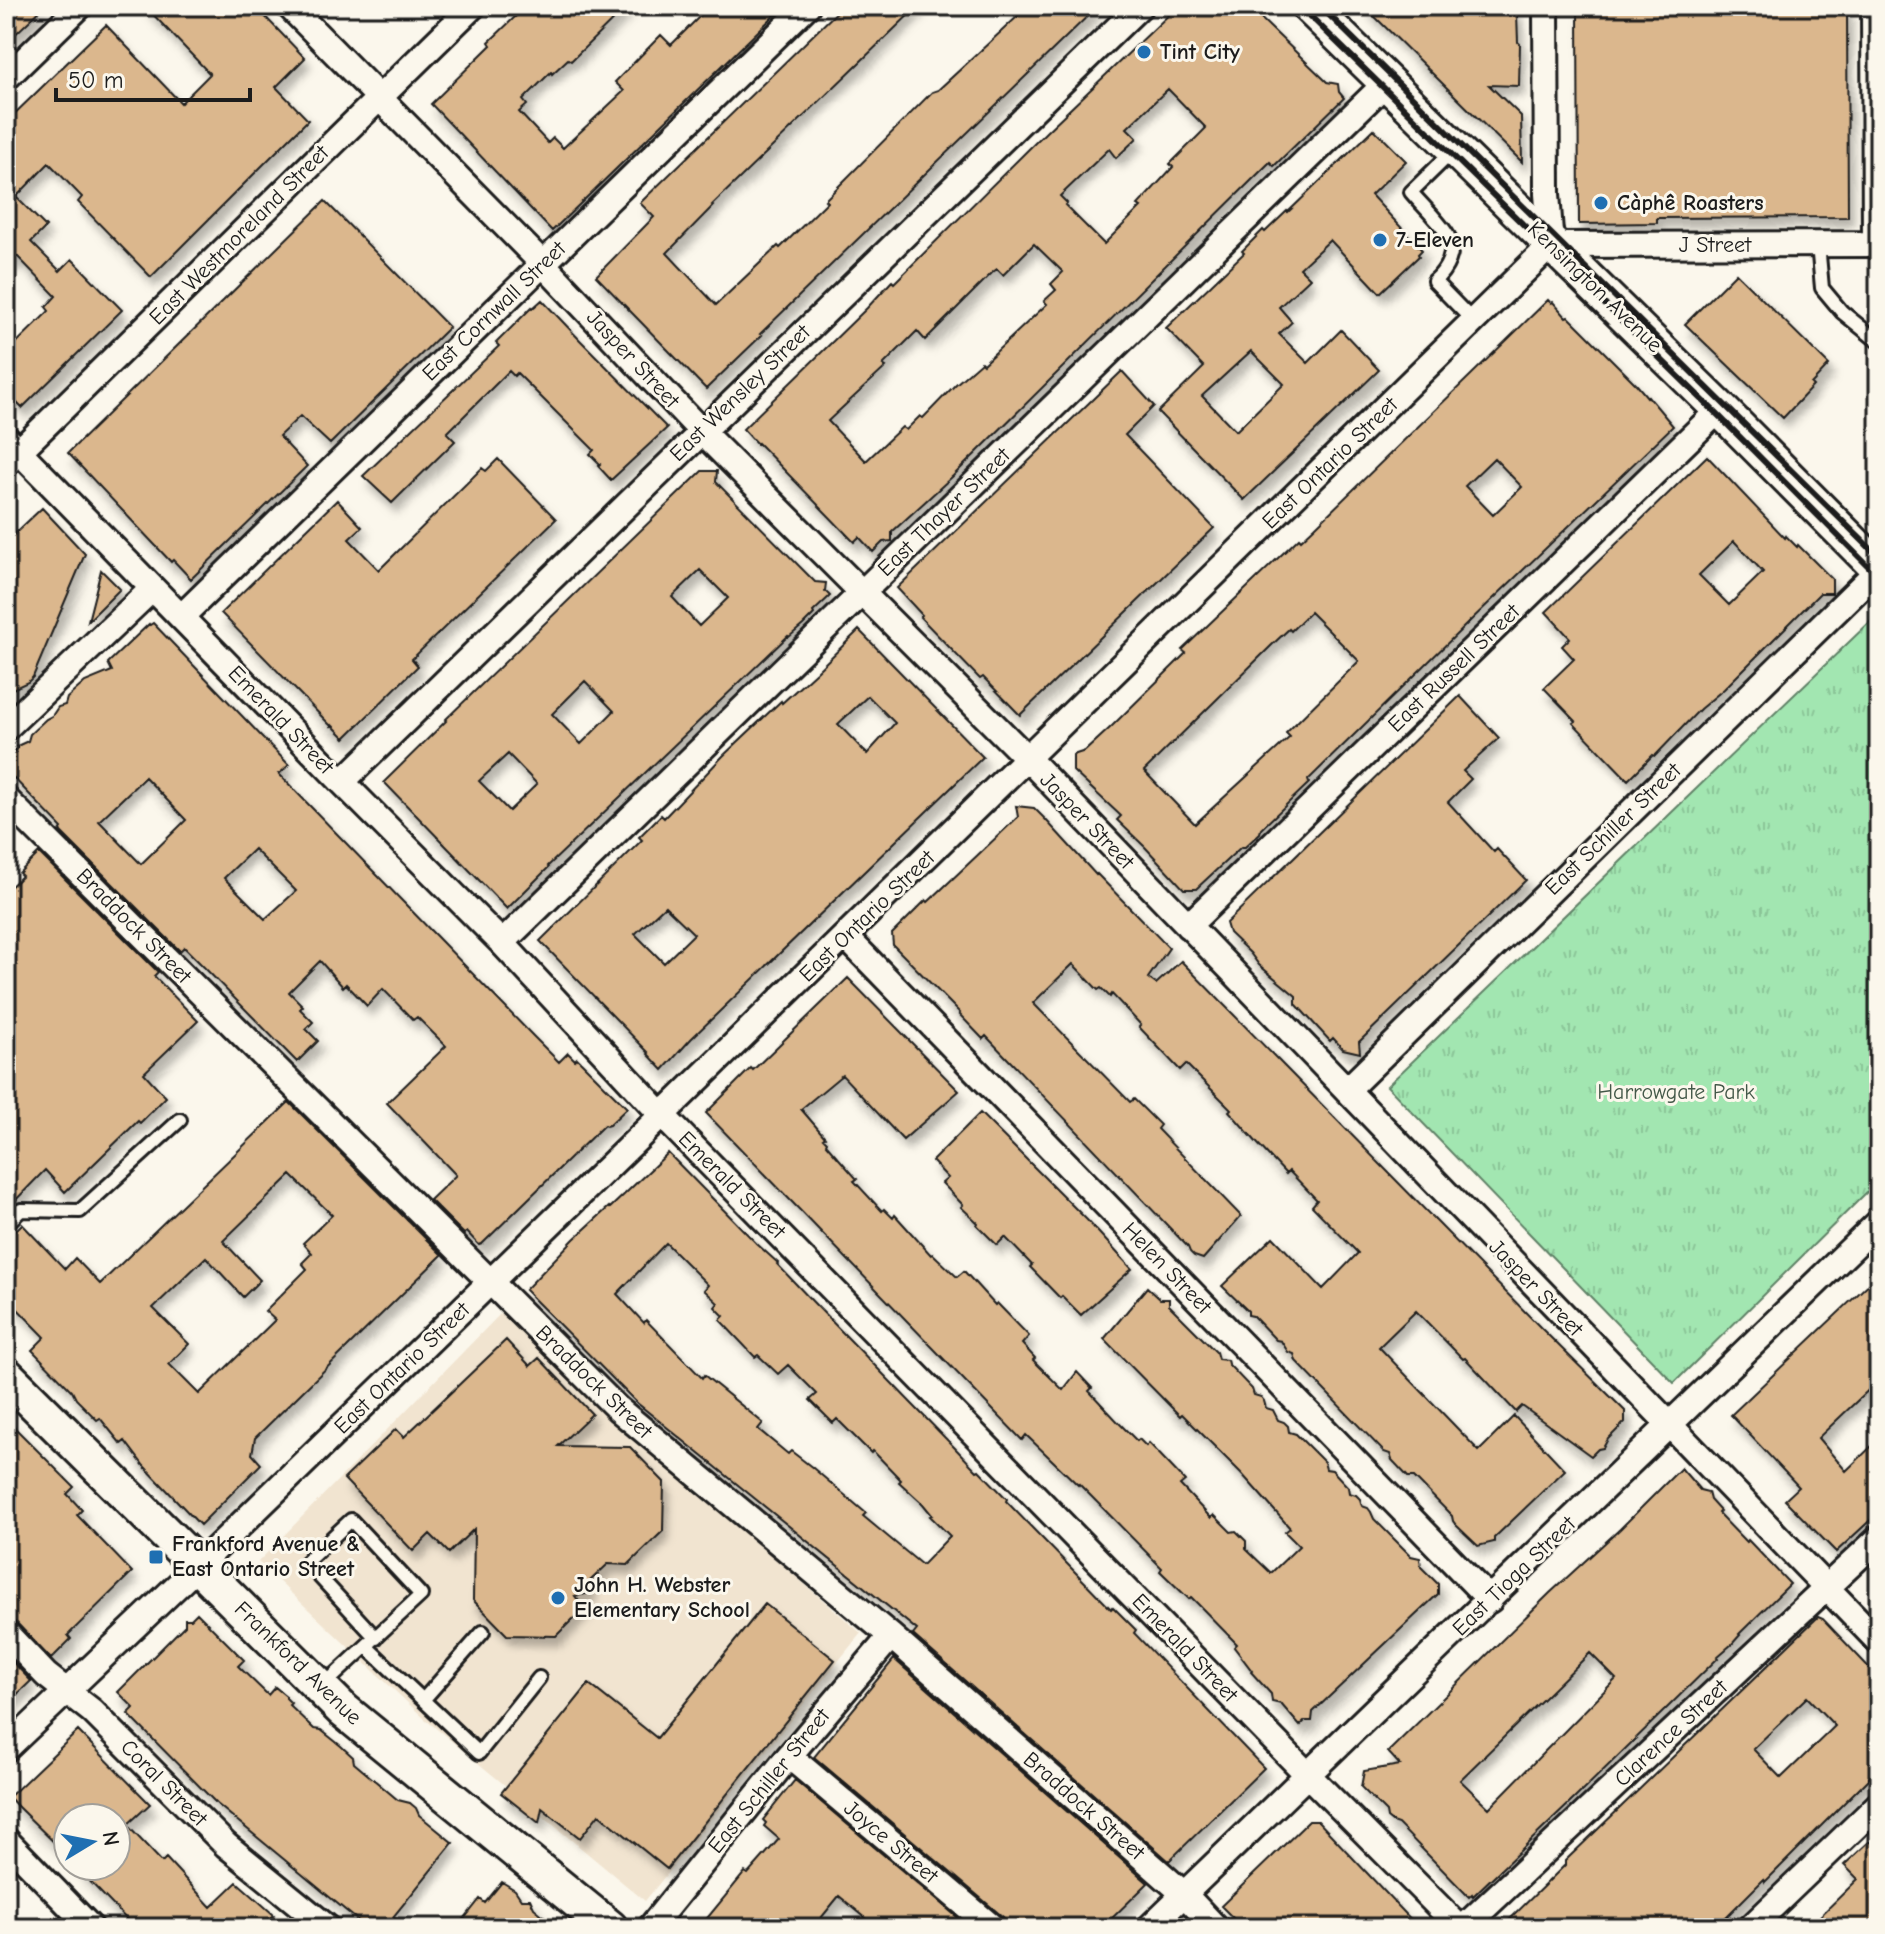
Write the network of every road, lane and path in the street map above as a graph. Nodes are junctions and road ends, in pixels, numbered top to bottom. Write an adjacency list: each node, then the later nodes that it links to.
1 (80, 6): 9 (street)
2 (289, 6): 11 (street, Jasper Street)
3 (473, 6): 11 (street, East Westmoreland Street)
4 (807, 6): 16 (street, East Cornwall Street)
5 (1140, 6): 20 (street, East Wensley Street)
6 (1309, 6): 10 (main road, Kensington Avenue)
7 (1546, 6): 15 (street)
8 (1874, 6): 14 (street)
9 (6, 78)
10 (1387, 82): 12 (main road, Kensington Avenue); 24 (street, East Thayer Street)
11 (378, 98): 16 (street, Jasper Street); 21 (street, East Westmoreland Street)
12 (1455, 149): 15 (main road, Kensington Avenue); 17 (lane)
13 (1818, 244): 14 (street, J Street); 15 (street, J Street); 18 (lane)
14 (1877, 244)
15 (1551, 245): 17 (street, East Ontario Street); 19 (main road, Kensington Avenue)
16 (542, 263): 20 (street, Jasper Street); 25 (street, East Cornwall Street)
17 (1474, 322): 27 (street, East Ontario Street)
18 (1879, 342)
19 (1720, 409): 22 (main road, Kensington Avenue); 30 (street, East Russell Street)
20 (701, 431): 24 (street, Jasper Street); 28 (street, East Wensley Street)
21 (10, 451): 23 (street, Emerald Street)
22 (1879, 569): 33 (street, East Schiller Street)
23 (152, 589): 25 (street, Emerald Street); 26 (street)
24 (862, 592): 27 (street, Jasper Street); 32 (street, East Thayer Street)
25 (181, 617): 28 (street, Emerald Street)
26 (6, 728)
27 (1028, 759): 30 (street, Jasper Street); 31 (street, East Ontario Street)
28 (342, 782): 32 (street, Emerald Street)
29 (6, 799): 38 (street, Braddock Street)
30 (1188, 926): 33 (street, Jasper Street)
31 (845, 936): 34 (street, East Ontario Street); 44 (street, Helen Street)
32 (502, 943): 34 (street, Emerald Street)
33 (1347, 1090): 40 (street, Jasper Street)
34 (662, 1115): 38 (street, East Ontario Street); 56 (street, Emerald Street)
35 (180, 1120): 37 (lane)
36 (1879, 1222): 40 (street, East Tioga Street)
37 (6, 1224)
38 (491, 1282): 42 (street, East Ontario Street); 47 (street, Braddock Street)
39 (6, 1375): 42 (main road, Frankford Avenue)
40 (1669, 1426): 43 (street, Jasper Street); 44 (street, East Tioga Street)
41 (1879, 1538): 43 (street, Clarence Street)
42 (198, 1566): 51 (main road, Frankford Avenue); 52 (street, East Ontario Street)
43 (1826, 1588): 49 (street, Jasper Street); 67 (street, Clarence Street)
44 (1490, 1600): 56 (street, East Tioga Street)
45 (483, 1632): 53 (lane)
46 (6, 1633): 52 (street, Coral Street)
47 (891, 1636): 55 (street, East Schiller Street); 59 (street, Braddock Street)
48 (371, 1642): 48 (lane); 51 (lane); 53 (lane)
49 (1879, 1642)
50 (539, 1678): 53 (lane)
51 (320, 1689): 62 (main road, Frankford Avenue)
52 (67, 1692): 54 (street, East Ontario Street); 61 (street, Coral Street)
53 (423, 1700)
54 (6, 1749)
55 (789, 1756): 63 (street, East Schiller Street); 64 (street, Joyce Street)
56 (1308, 1775): 59 (street, East Tioga Street); 67 (street, Emerald Street)
57 (1879, 1804): 68 (street)
58 (6, 1840): 60 (street)
59 (1184, 1894): 65 (street, East Tioga Street); 66 (street, Braddock Street)
60 (91, 1928)
61 (328, 1928)
62 (610, 1928)
63 (650, 1928)
64 (993, 1928)
65 (1149, 1928)
66 (1216, 1928)
67 (1462, 1928)
68 (1750, 1928)

